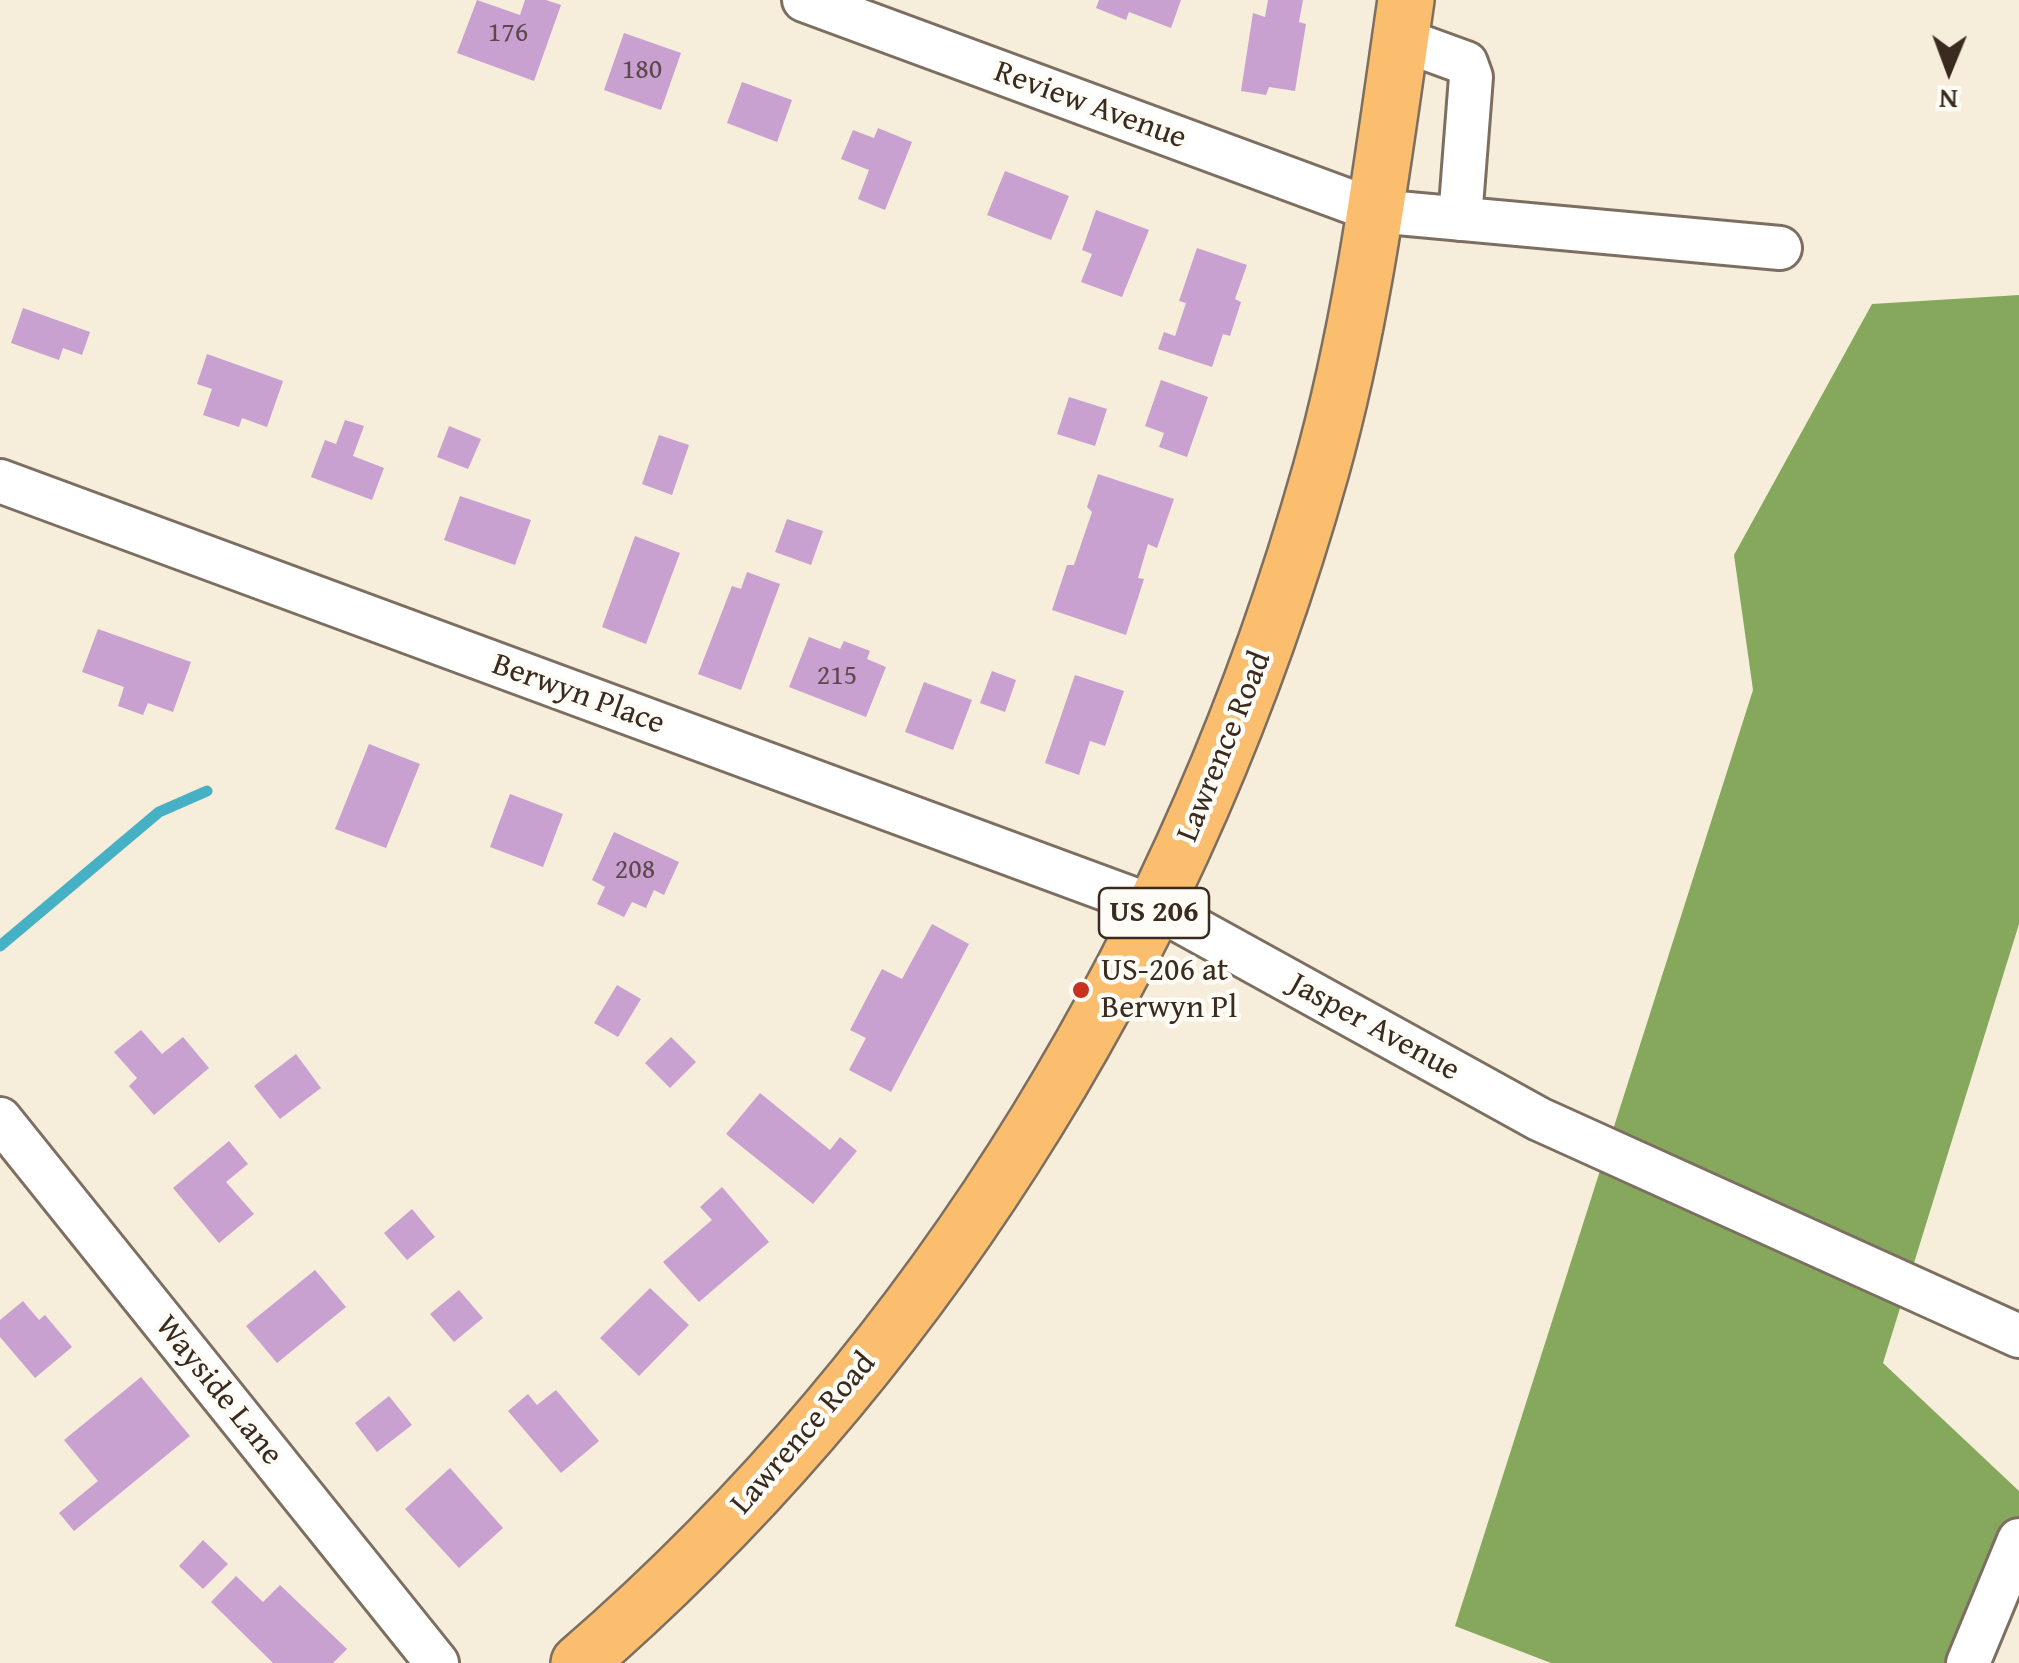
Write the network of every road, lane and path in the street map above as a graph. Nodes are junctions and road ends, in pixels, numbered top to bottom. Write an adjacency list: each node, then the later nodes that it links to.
1 (804, 0): 3 (street, Review Avenue)
2 (1403, 20): 3 (main road, Lawrence Road / US 206); 4 (street)
3 (1376, 211): 4 (street, Review Avenue); 7 (main road, Lawrence Road / US 206)
4 (1460, 218): 5 (street, Review Avenue)
5 (1780, 248)
6 (0, 481): 7 (street, Berwyn Place)
7 (1157, 908): 9 (street, Jasper Avenue); 12 (main road, Lawrence Road / US 206)
8 (0, 1120): 11 (street, Wayside Lane)
9 (2019, 1336)
10 (2019, 1540): 13 (street)
11 (437, 1663)
12 (579, 1663)
13 (1968, 1663)

